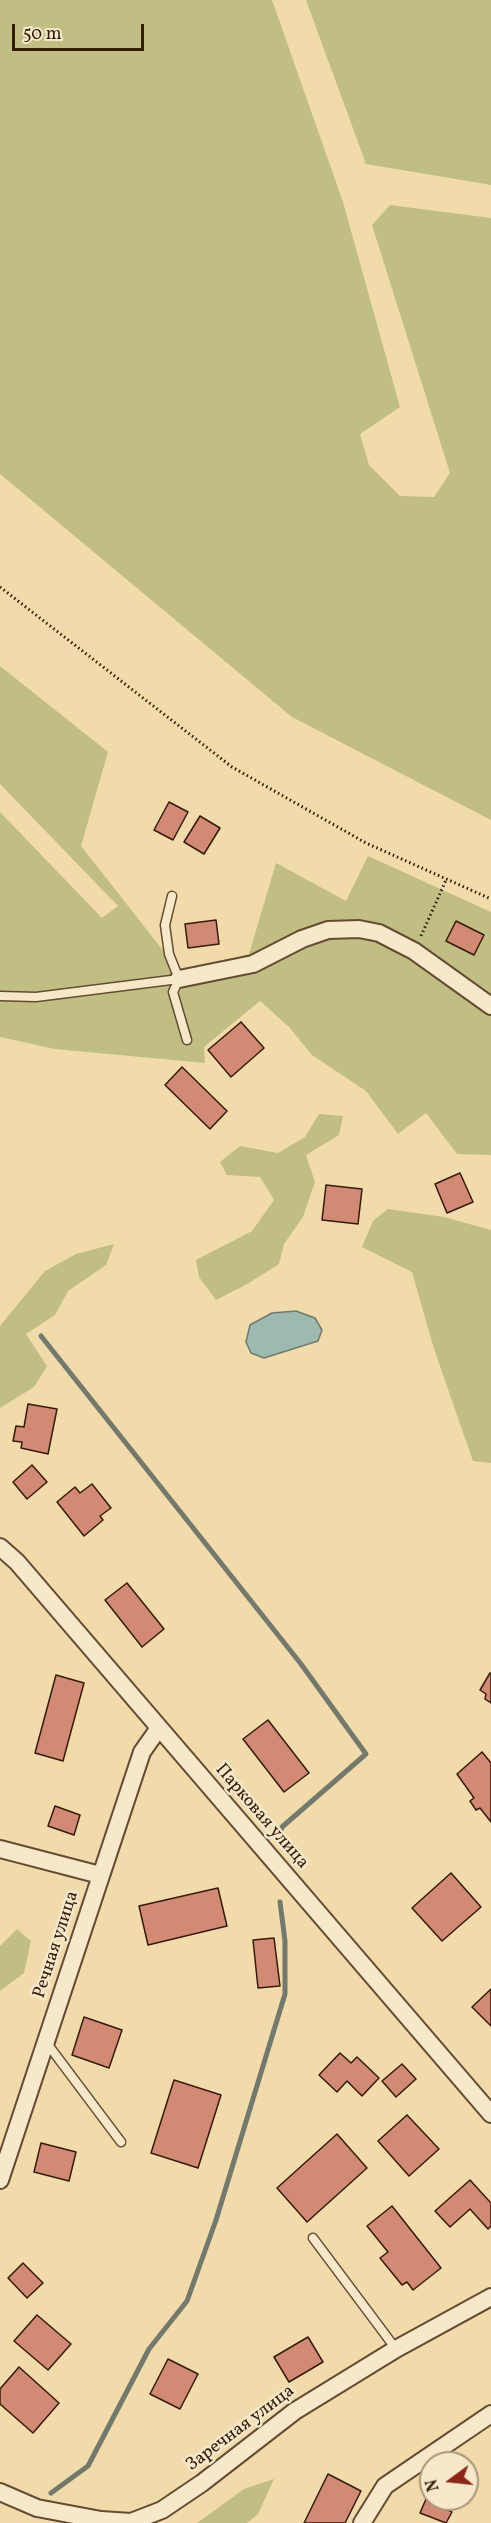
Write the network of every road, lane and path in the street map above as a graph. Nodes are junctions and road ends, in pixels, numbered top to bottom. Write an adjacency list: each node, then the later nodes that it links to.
1 (0, 587): 2 (path)
2 (446, 880): 4 (path); 5 (path)
3 (172, 896): 6 (lane)
4 (491, 899)
5 (414, 951): 6 (street); 8 (street)
6 (179, 979): 7 (lane); 9 (lane)
7 (0, 996)
8 (491, 1006)
9 (187, 1040)
10 (0, 1546): 11 (street, Парковая улица)
11 (159, 1728): 13 (street, Речная улица); 15 (street, Парковая улица)
12 (0, 1849): 13 (street)
13 (100, 1875): 14 (street, Речная улица)
14 (46, 2042): 16 (lane); 17 (street, Речная улица)
15 (491, 2114)
16 (121, 2142)
17 (1, 2174)
18 (313, 2238): 20 (lane)
19 (491, 2297): 20 (street, Заречная улица)
20 (396, 2349): 22 (street, Заречная улица)
21 (491, 2414): 23 (street)
22 (0, 2493)
23 (362, 2523)

